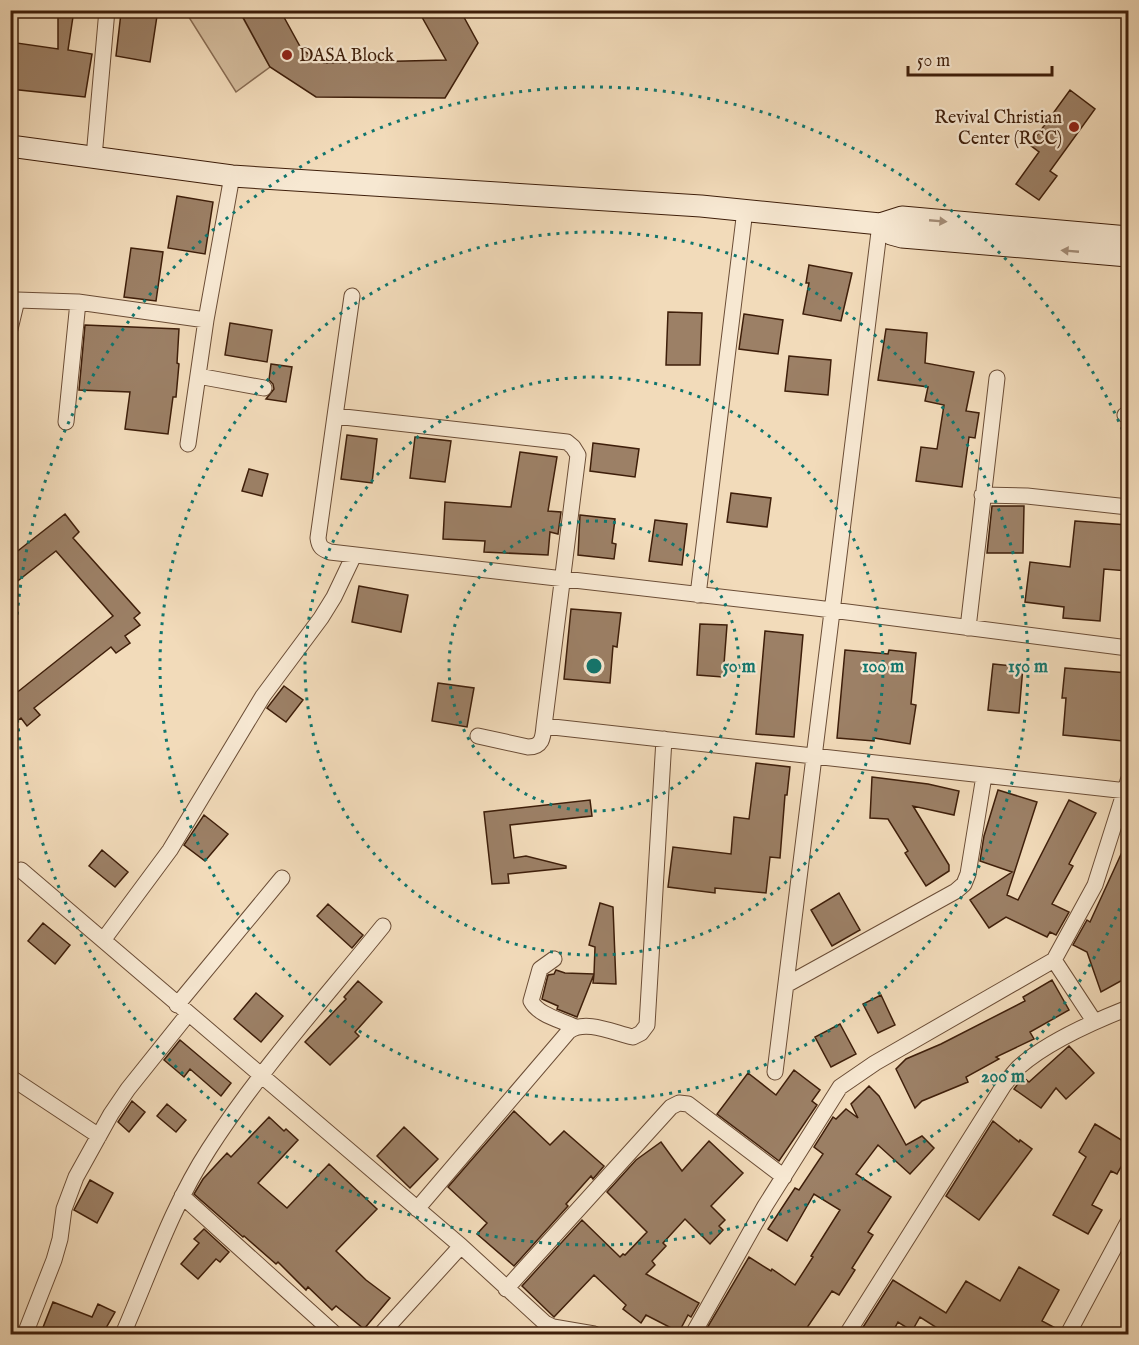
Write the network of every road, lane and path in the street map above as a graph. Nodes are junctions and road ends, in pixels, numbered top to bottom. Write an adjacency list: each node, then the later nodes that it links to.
1 (106, 10): 3 (street)
2 (10, 146): 3 (street)
3 (94, 158): 4 (street)
4 (232, 176): 5 (street); 12 (street)
5 (745, 210): 6 (street); 24 (street)
6 (880, 224): 7 (street, one-way to 7); 8 (street, one-way to 6); 25 (street)
7 (1128, 237)
8 (1128, 256)
9 (352, 296): 17 (street)
10 (14, 300): 11 (street); 13 (street)
11 (78, 302): 12 (street); 18 (street)
12 (206, 320): 14 (street)
13 (10, 329)
14 (198, 376): 16 (street); 19 (street)
15 (997, 378): 20 (street)
16 (264, 388)
17 (334, 416): 22 (street); 23 (street)
18 (66, 422)
19 (188, 444)
20 (982, 495): 21 (street); 26 (street)
21 (1128, 507)
22 (354, 555): 23 (street); 37 (street)
23 (563, 578): 24 (street); 28 (street)
24 (698, 595): 25 (street)
25 (832, 610): 26 (street); 31 (street)
26 (968, 628): 27 (street)
27 (1128, 648)
28 (544, 726): 29 (street); 30 (street)
29 (478, 736)
30 (664, 739): 31 (street); 44 (street)
31 (816, 756): 32 (street); 40 (street)
32 (984, 776): 33 (street); 40 (street)
33 (1128, 786): 39 (street)
34 (21, 870): 37 (street)
35 (282, 878): 42 (street)
36 (383, 926): 46 (street)
37 (104, 939): 42 (street)
38 (555, 959): 44 (street)
39 (1054, 960): 43 (street); 49 (street)
40 (786, 985): 45 (street)
41 (1128, 1008): 43 (street)
42 (182, 1010): 46 (street); 48 (street)
43 (1094, 1021): 61 (street)
44 (575, 1027): 51 (street)
45 (775, 1072)
46 (262, 1075): 50 (street); 51 (street)
47 (10, 1077): 48 (street)
48 (99, 1136): 55 (street)
49 (784, 1177): 54 (street); 60 (street)
50 (182, 1196): 56 (street); 57 (street)
51 (417, 1209): 53 (street)
52 (1128, 1222): 62 (street)
53 (461, 1246): 54 (street); 58 (street)
54 (506, 1290): 59 (street)
55 (25, 1335)
56 (123, 1335)
57 (335, 1335)
58 (381, 1335)
59 (594, 1335)
60 (693, 1335)
61 (847, 1335)
62 (1068, 1335)

